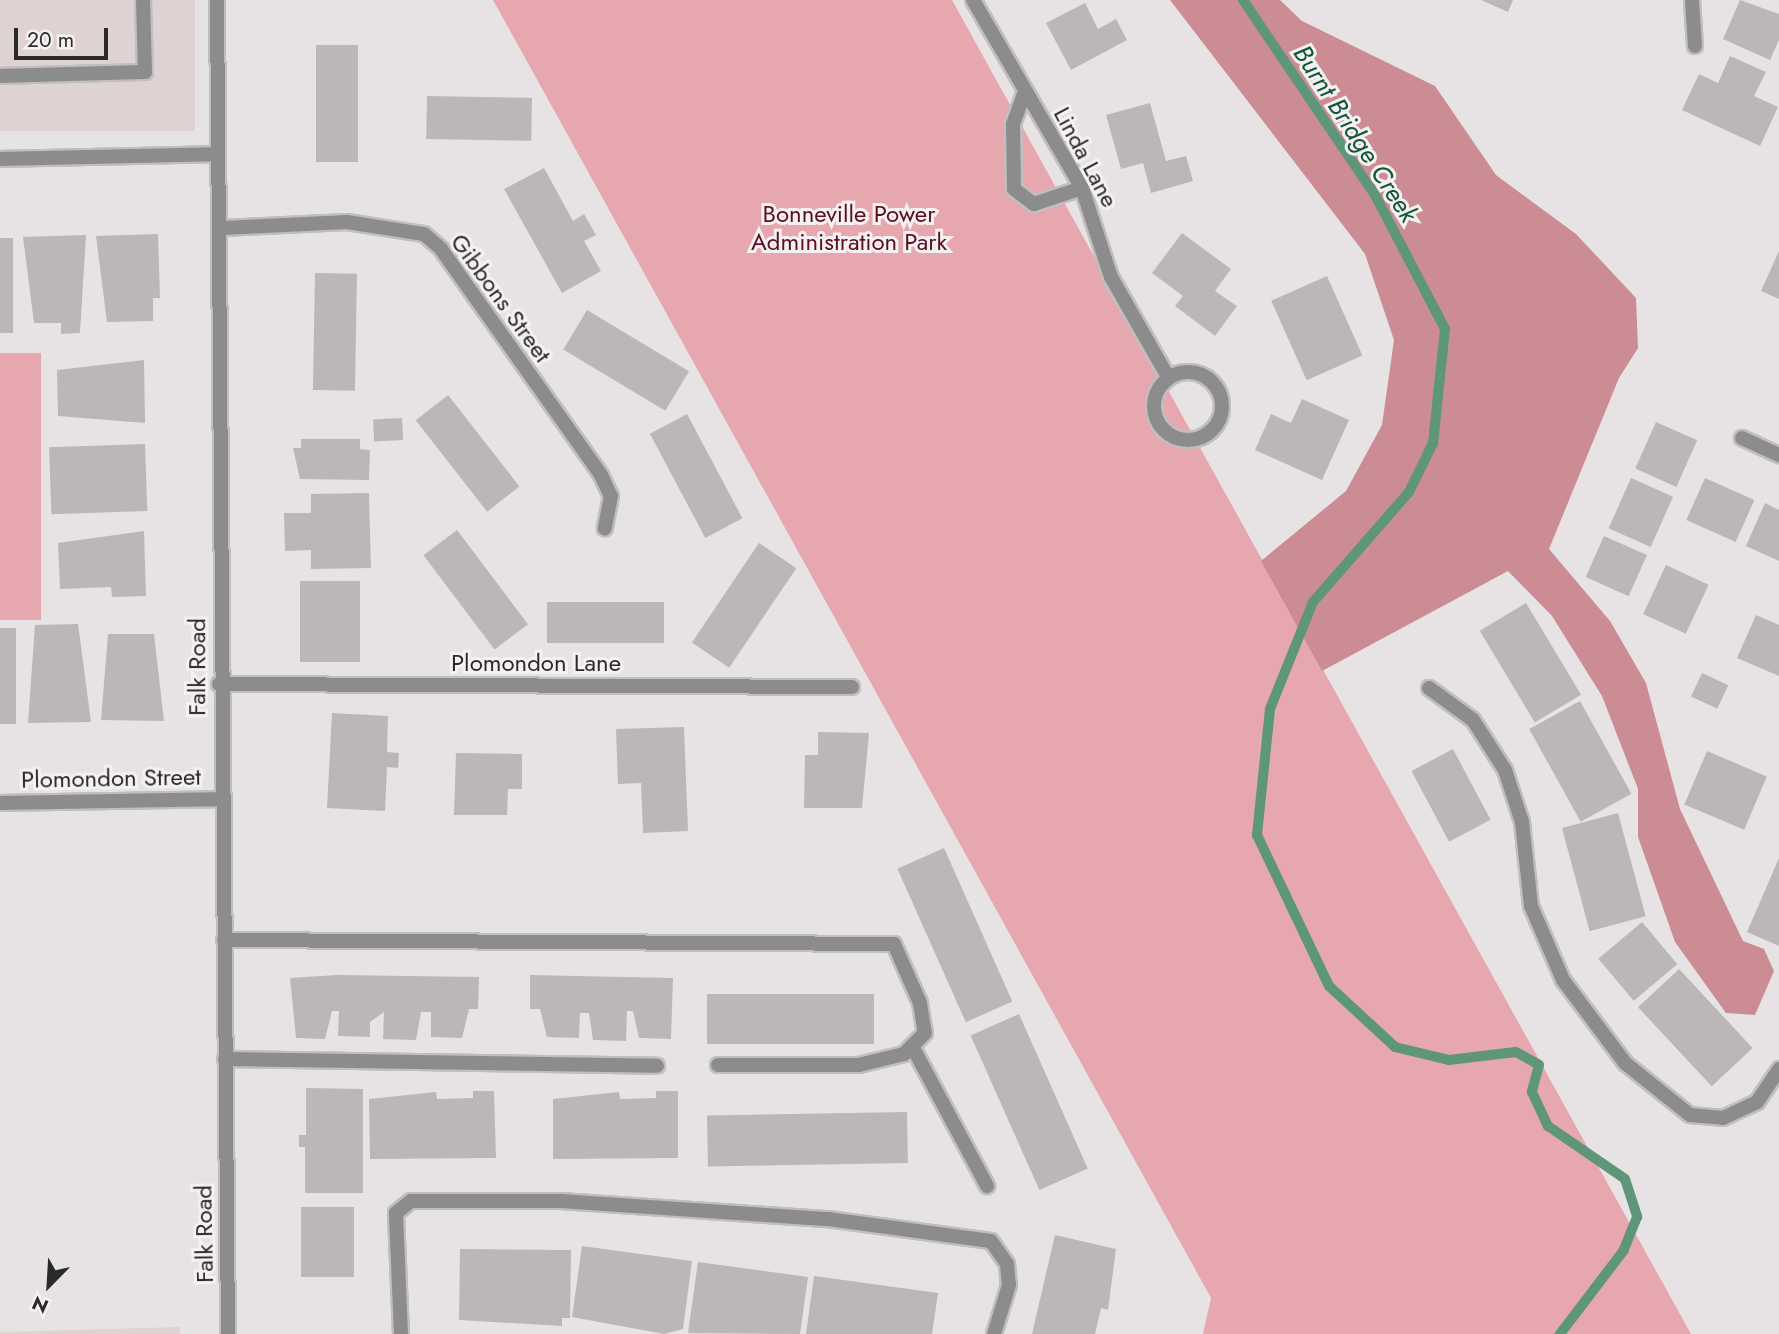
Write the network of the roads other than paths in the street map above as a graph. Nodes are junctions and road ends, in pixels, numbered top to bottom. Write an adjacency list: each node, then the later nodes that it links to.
1 (144, 0): 6 (street)
2 (217, 0): 8 (street, Falk Road)
3 (973, 0): 7 (street, Linda Lane)
4 (1692, 0): 5 (street)
5 (1695, 46)
6 (0, 76)
7 (1024, 94): 10 (street, Linda Lane); 10 (street)
8 (218, 154): 9 (street); 11 (street, Falk Road)
9 (0, 159)
10 (1082, 188): 12 (street, Linda Lane)
11 (223, 228): 15 (street, Gibbons Street); 16 (street, Falk Road)
12 (1168, 377): 12 (street)
13 (1742, 438): 14 (street)
14 (1779, 455)
15 (605, 528)
16 (219, 684): 17 (street, Plomondon Lane); 19 (street, Falk Road)
17 (852, 687)
18 (1429, 688): 26 (street)
19 (222, 799): 20 (street, Plomondon Street); 21 (street, Falk Road)
20 (0, 803)
21 (224, 940): 22 (street); 23 (street, Falk Road)
22 (912, 1046): 24 (street); 27 (street)
23 (225, 1059): 25 (street); 28 (street, Falk Road)
24 (718, 1065)
25 (657, 1066)
26 (1779, 1069)
27 (987, 1186)
28 (228, 1334)
29 (401, 1334): 30 (street)
30 (994, 1334)

